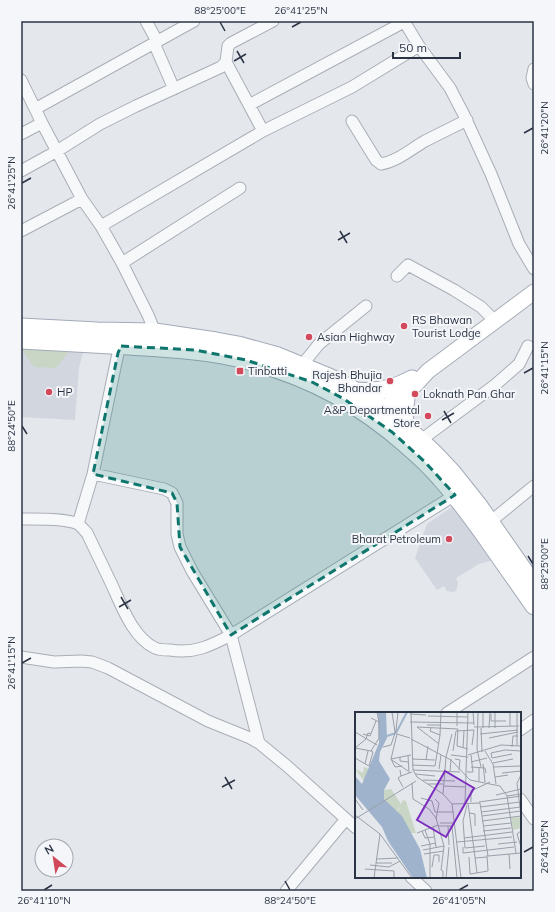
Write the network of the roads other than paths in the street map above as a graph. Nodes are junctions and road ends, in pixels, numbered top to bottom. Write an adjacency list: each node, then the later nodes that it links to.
1 (146, 21): 6 (street)
2 (194, 21): 6 (street)
3 (273, 21): 5 (street)
4 (404, 22): 7 (street); 13 (street)
5 (259, 24): 8 (street)
6 (156, 42): 12 (street); 14 (street)
7 (419, 46): 15 (street); 18 (street)
8 (226, 62): 12 (street); 13 (street)
9 (534, 69): 11 (street)
10 (21, 80): 14 (street)
11 (534, 84)
12 (174, 89): 20 (street)
13 (249, 106): 18 (street)
14 (35, 109): 17 (street)
15 (466, 120): 16 (street); 27 (street)
16 (352, 121)
17 (42, 123): 19 (street); 20 (street)
18 (263, 131): 24 (street)
19 (21, 134)
20 (57, 151): 21 (street); 23 (street)
21 (21, 170)
22 (240, 188): 26 (street)
23 (82, 198): 24 (street); 25 (street)
24 (101, 226): 26 (street)
25 (21, 231)
26 (122, 263): 33 (street)
27 (534, 269)
28 (397, 276): 31 (street)
29 (534, 292): 31 (main road)
30 (366, 306): 37 (street)
31 (495, 321): 38 (main road)
32 (21, 327): 33 (main road)
33 (155, 332): 37 (main road)
34 (21, 340): 35 (main road)
35 (121, 346): 40 (main road); 43 (street)
36 (528, 346): 42 (street)
37 (302, 365): 39 (main road)
38 (410, 385): 39 (main road); 40 (main road); 41 (main road)
39 (354, 390): 40 (main road)
40 (374, 411): 41 (main road); 45 (main road)
41 (405, 426): 42 (main road)
42 (420, 440): 47 (main road)
43 (93, 474): 48 (street); 51 (street)
44 (534, 486): 47 (street)
45 (455, 495): 50 (main road); 51 (street)
46 (21, 519): 48 (street)
47 (490, 522): 49 (main road)
48 (78, 524): 51 (street)
49 (534, 585)
50 (534, 606)
51 (231, 636): 57 (street)
52 (21, 657): 57 (street)
53 (534, 657): 54 (street)
54 (449, 712)
55 (534, 720): 56 (street)
56 (521, 729)
57 (259, 743): 60 (street)
58 (521, 800): 59 (street)
59 (534, 819)
60 (353, 823): 62 (street)
61 (411, 878): 63 (street)
62 (288, 890)
63 (426, 891)

